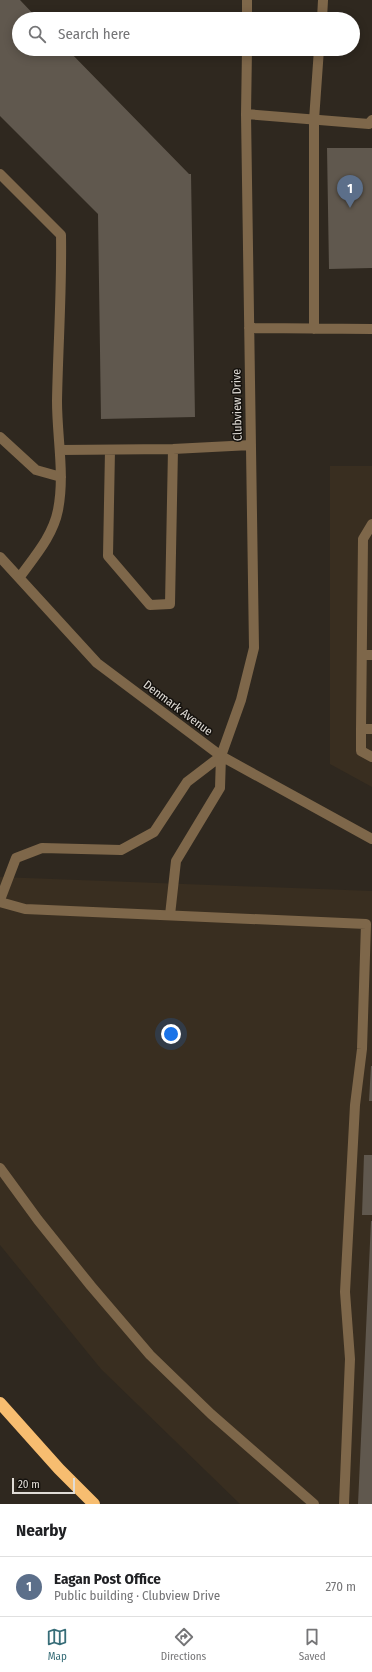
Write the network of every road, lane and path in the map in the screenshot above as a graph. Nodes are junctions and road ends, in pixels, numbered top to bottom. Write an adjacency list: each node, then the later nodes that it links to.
1 (247, 0): 3 (street)
2 (323, 0): 4 (street)
3 (247, 12)
4 (322, 12)
5 (247, 56): 7 (street, Clubview Drive)
6 (319, 56): 8 (street)
7 (246, 114): 8 (street); 11 (street, Clubview Drive)
8 (314, 120): 9 (street); 12 (street)
9 (372, 120)
10 (0, 174): 17 (street)
11 (250, 328): 12 (street); 15 (street, Clubview Drive)
12 (314, 329): 13 (street)
13 (372, 330)
14 (0, 437): 19 (street)
15 (251, 445): 16 (street); 27 (street, Clubview Drive)
16 (173, 449): 18 (street); 18 (street)
17 (60, 450): 18 (street); 19 (street)
18 (110, 450)
19 (61, 477): 22 (street)
20 (372, 524): 23 (street)
21 (0, 557): 22 (street, Denmark Avenue)
22 (19, 578): 27 (street, Denmark Avenue)
23 (367, 582): 24 (street)
24 (367, 655): 25 (street)
25 (361, 729): 26 (street); 28 (street)
26 (372, 729)
27 (221, 756): 29 (street, Denmark Avenue); 30 (street); 31 (street, Clubview Drive)
28 (372, 757)
29 (372, 839)
30 (0, 901): 31 (street)
31 (170, 915): 32 (street)
32 (368, 987): 37 (street)
33 (0, 1168): 36 (street)
34 (0, 1403): 35 (highway)
35 (94, 1504)
36 (314, 1504)
37 (344, 1504)

